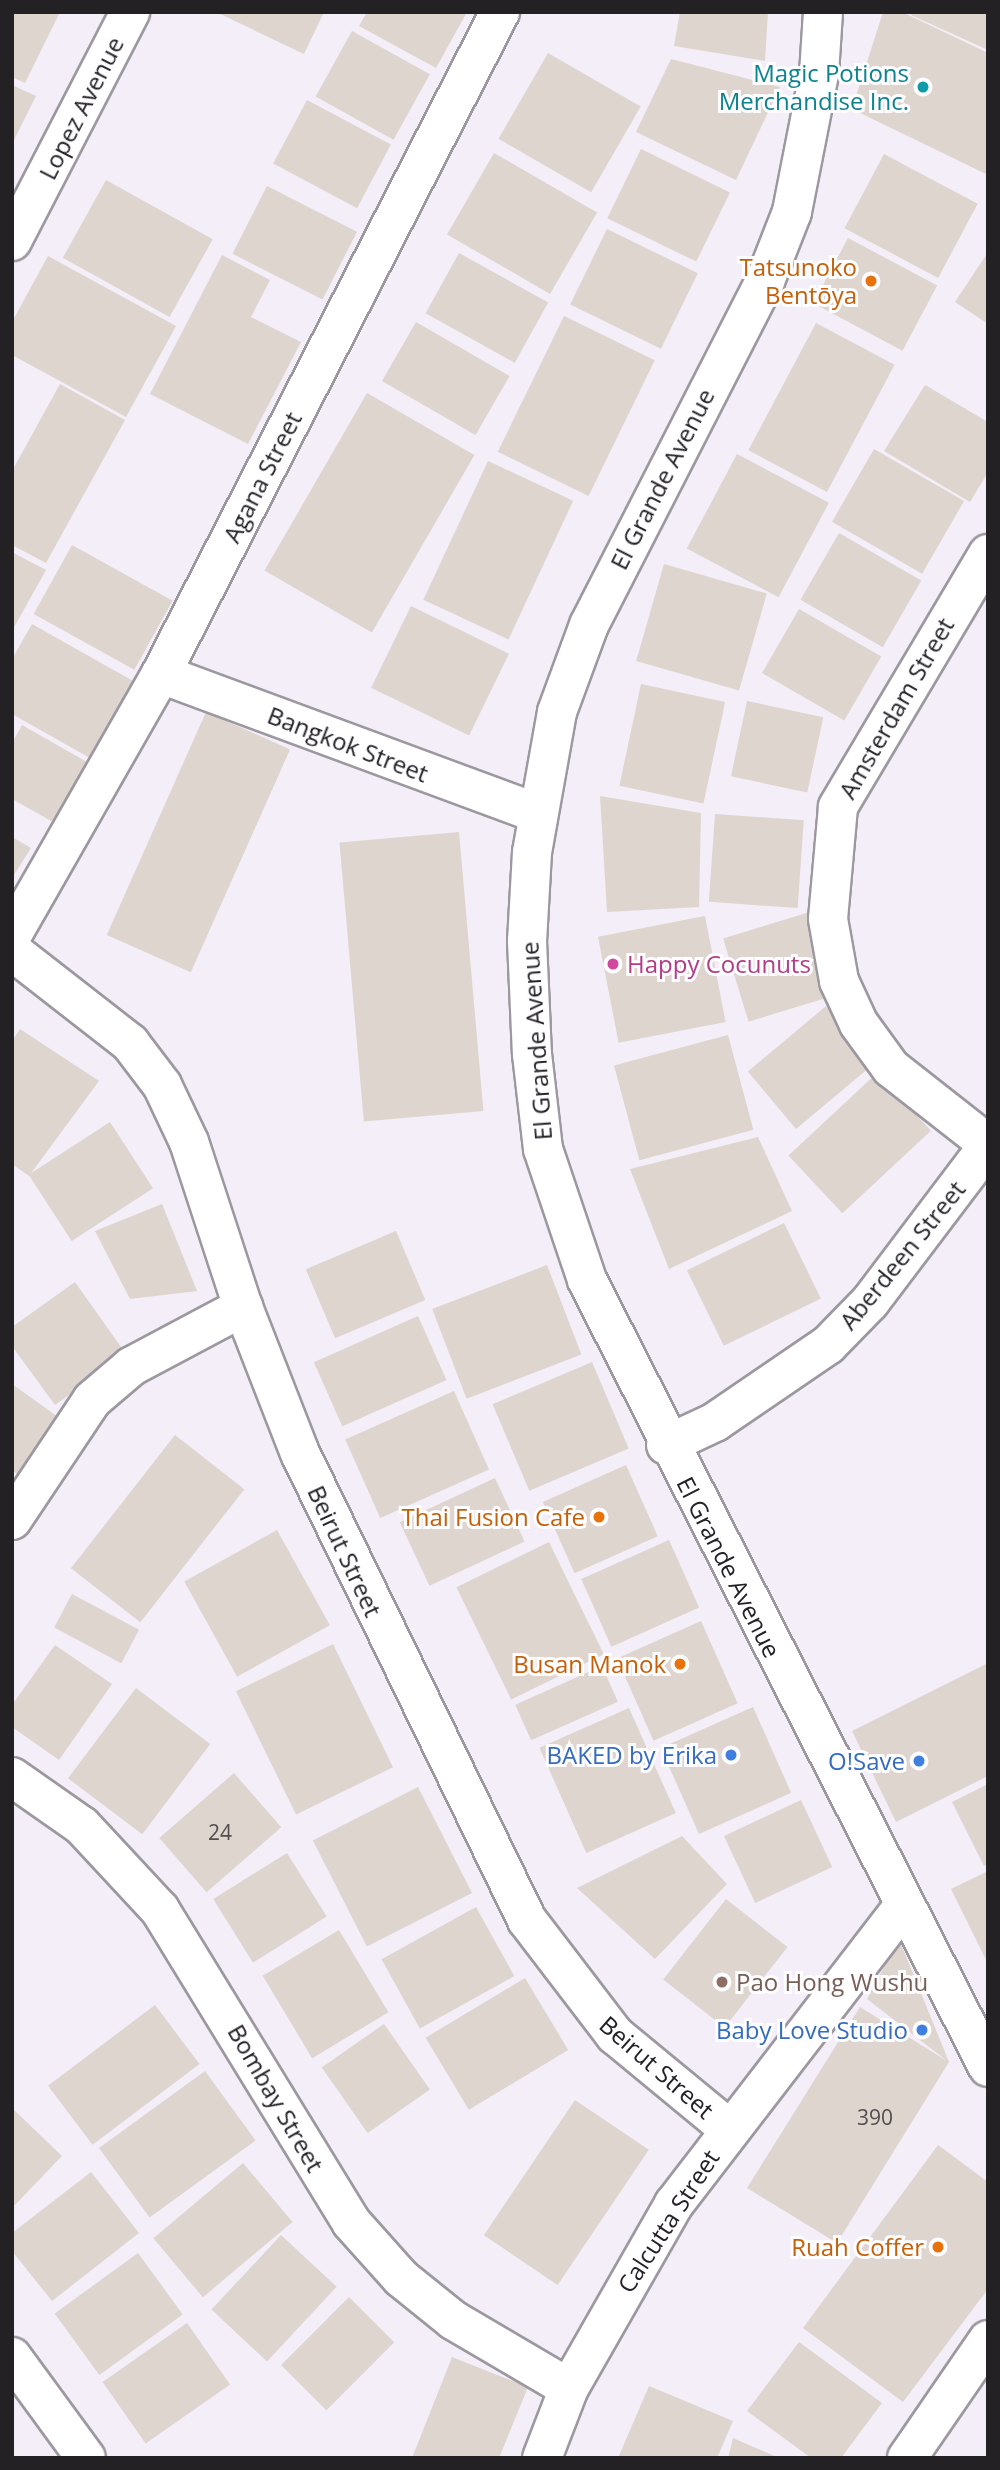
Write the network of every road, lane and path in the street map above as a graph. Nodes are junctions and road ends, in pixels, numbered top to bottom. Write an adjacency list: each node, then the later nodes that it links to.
1 (130, 12): 4 (street, Lopez Avenue)
2 (499, 12): 6 (street, Agana Street)
3 (823, 12): 7 (street, El Grande Avenue)
4 (12, 241)
5 (988, 554): 10 (street, Amsterdam Street)
6 (161, 674): 7 (street, Bangkok Street); 8 (street, Agana Street)
7 (536, 813): 12 (street, El Grande Avenue)
8 (12, 935)
9 (12, 951): 11 (street, Beirut Street)
10 (988, 1145): 12 (street, Aberdeen Street)
11 (243, 1307): 13 (street); 17 (street, Beirut Street)
12 (666, 1445): 15 (street, El Grande Avenue)
13 (12, 1520)
14 (12, 1777): 20 (street, Bombay Street)
15 (904, 1905): 16 (street, El Grande Avenue); 17 (street, Calcutta Street)
16 (988, 2067)
17 (729, 2129): 20 (street, Calcutta Street)
18 (988, 2340): 23 (street)
19 (12, 2357): 21 (street)
20 (569, 2388): 22 (street, Calcutta Street)
21 (86, 2458)
22 (542, 2458)
23 (907, 2458)

